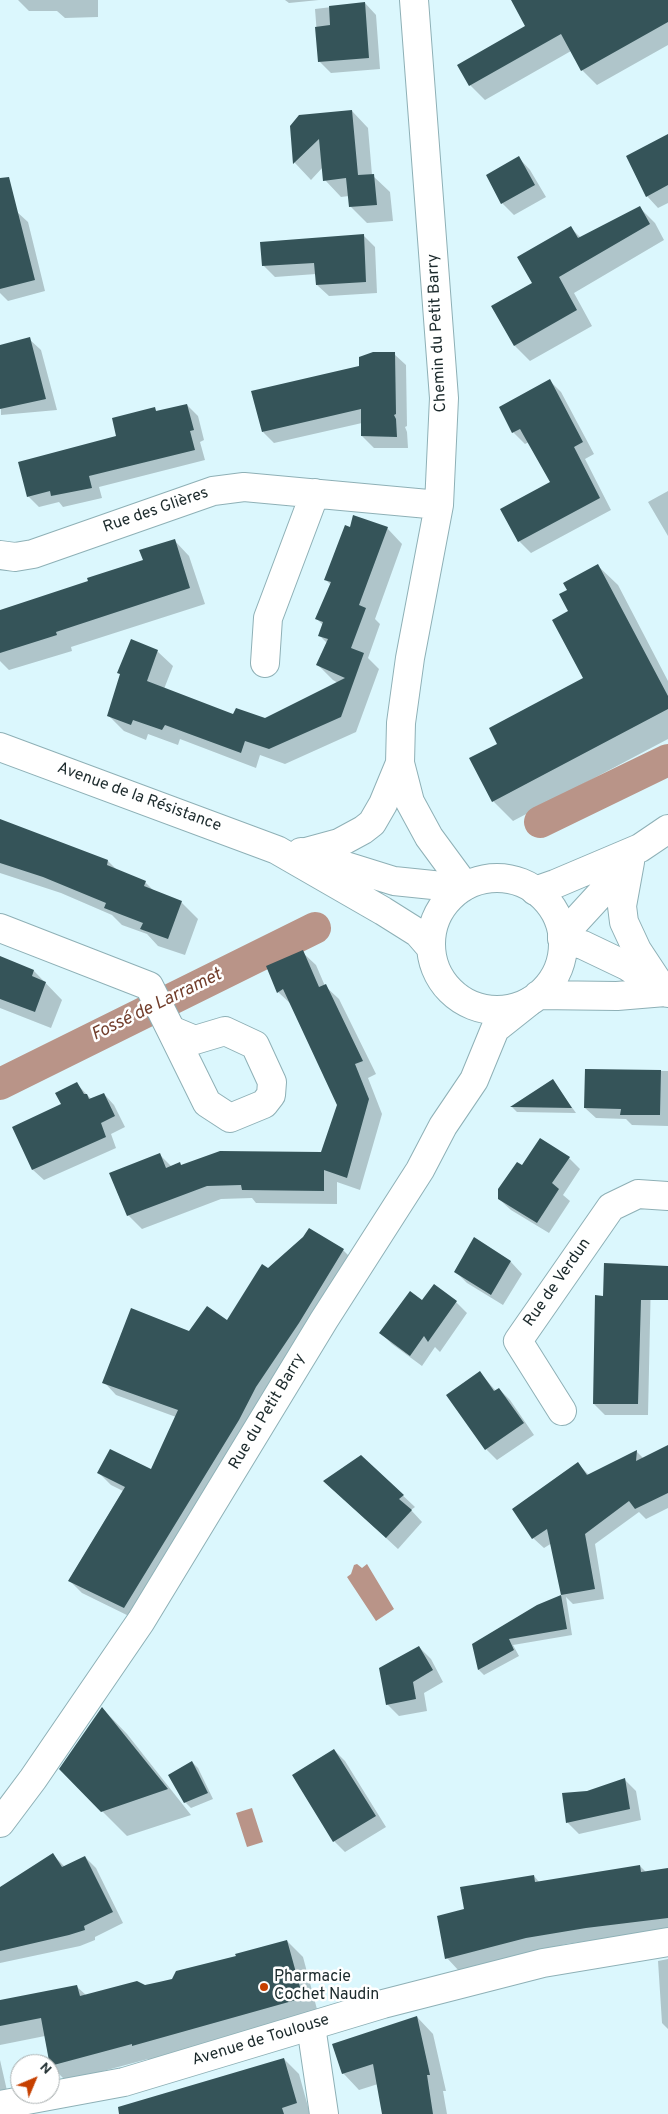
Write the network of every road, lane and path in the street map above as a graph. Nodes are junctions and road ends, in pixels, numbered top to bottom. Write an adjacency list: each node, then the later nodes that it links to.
1 (414, 0): 3 (street, Chemin du Petit Barry)
2 (315, 493): 3 (street, Rue des Glières); 4 (street, Rue des Glières); 5 (street)
3 (439, 505): 7 (street, Chemin du Petit Barry)
4 (0, 555)
5 (265, 663)
6 (0, 747): 9 (street, Avenue de la Résistance)
7 (400, 763): 10 (street); 12 (street, Chemin du Petit Barry)
8 (668, 829): 11 (street)
9 (277, 850): 10 (street, Avenue de la Résistance); 16 (street, Avenue de la Résistance)
10 (306, 852): 12 (street, Avenue de la Résistance)
11 (635, 855): 13 (street); 15 (street); 17 (street)
12 (464, 887): 13 (street); 16 (street)
13 (535, 891): 15 (street)
14 (0, 928): 19 (street)
15 (562, 938): 17 (street); 18 (street)
16 (431, 948): 18 (street)
17 (667, 993): 18 (street)
18 (534, 999): 22 (street, Rue du Petit Barry)
19 (171, 1030)
20 (668, 1196): 21 (street, Rue de Verdun)
21 (562, 1411)
22 (3, 1812)
23 (668, 1942): 24 (street, Avenue de Toulouse)
24 (311, 2026): 25 (street, Avenue de Toulouse); 26 (street)
25 (17, 2106)
26 (324, 2114)

